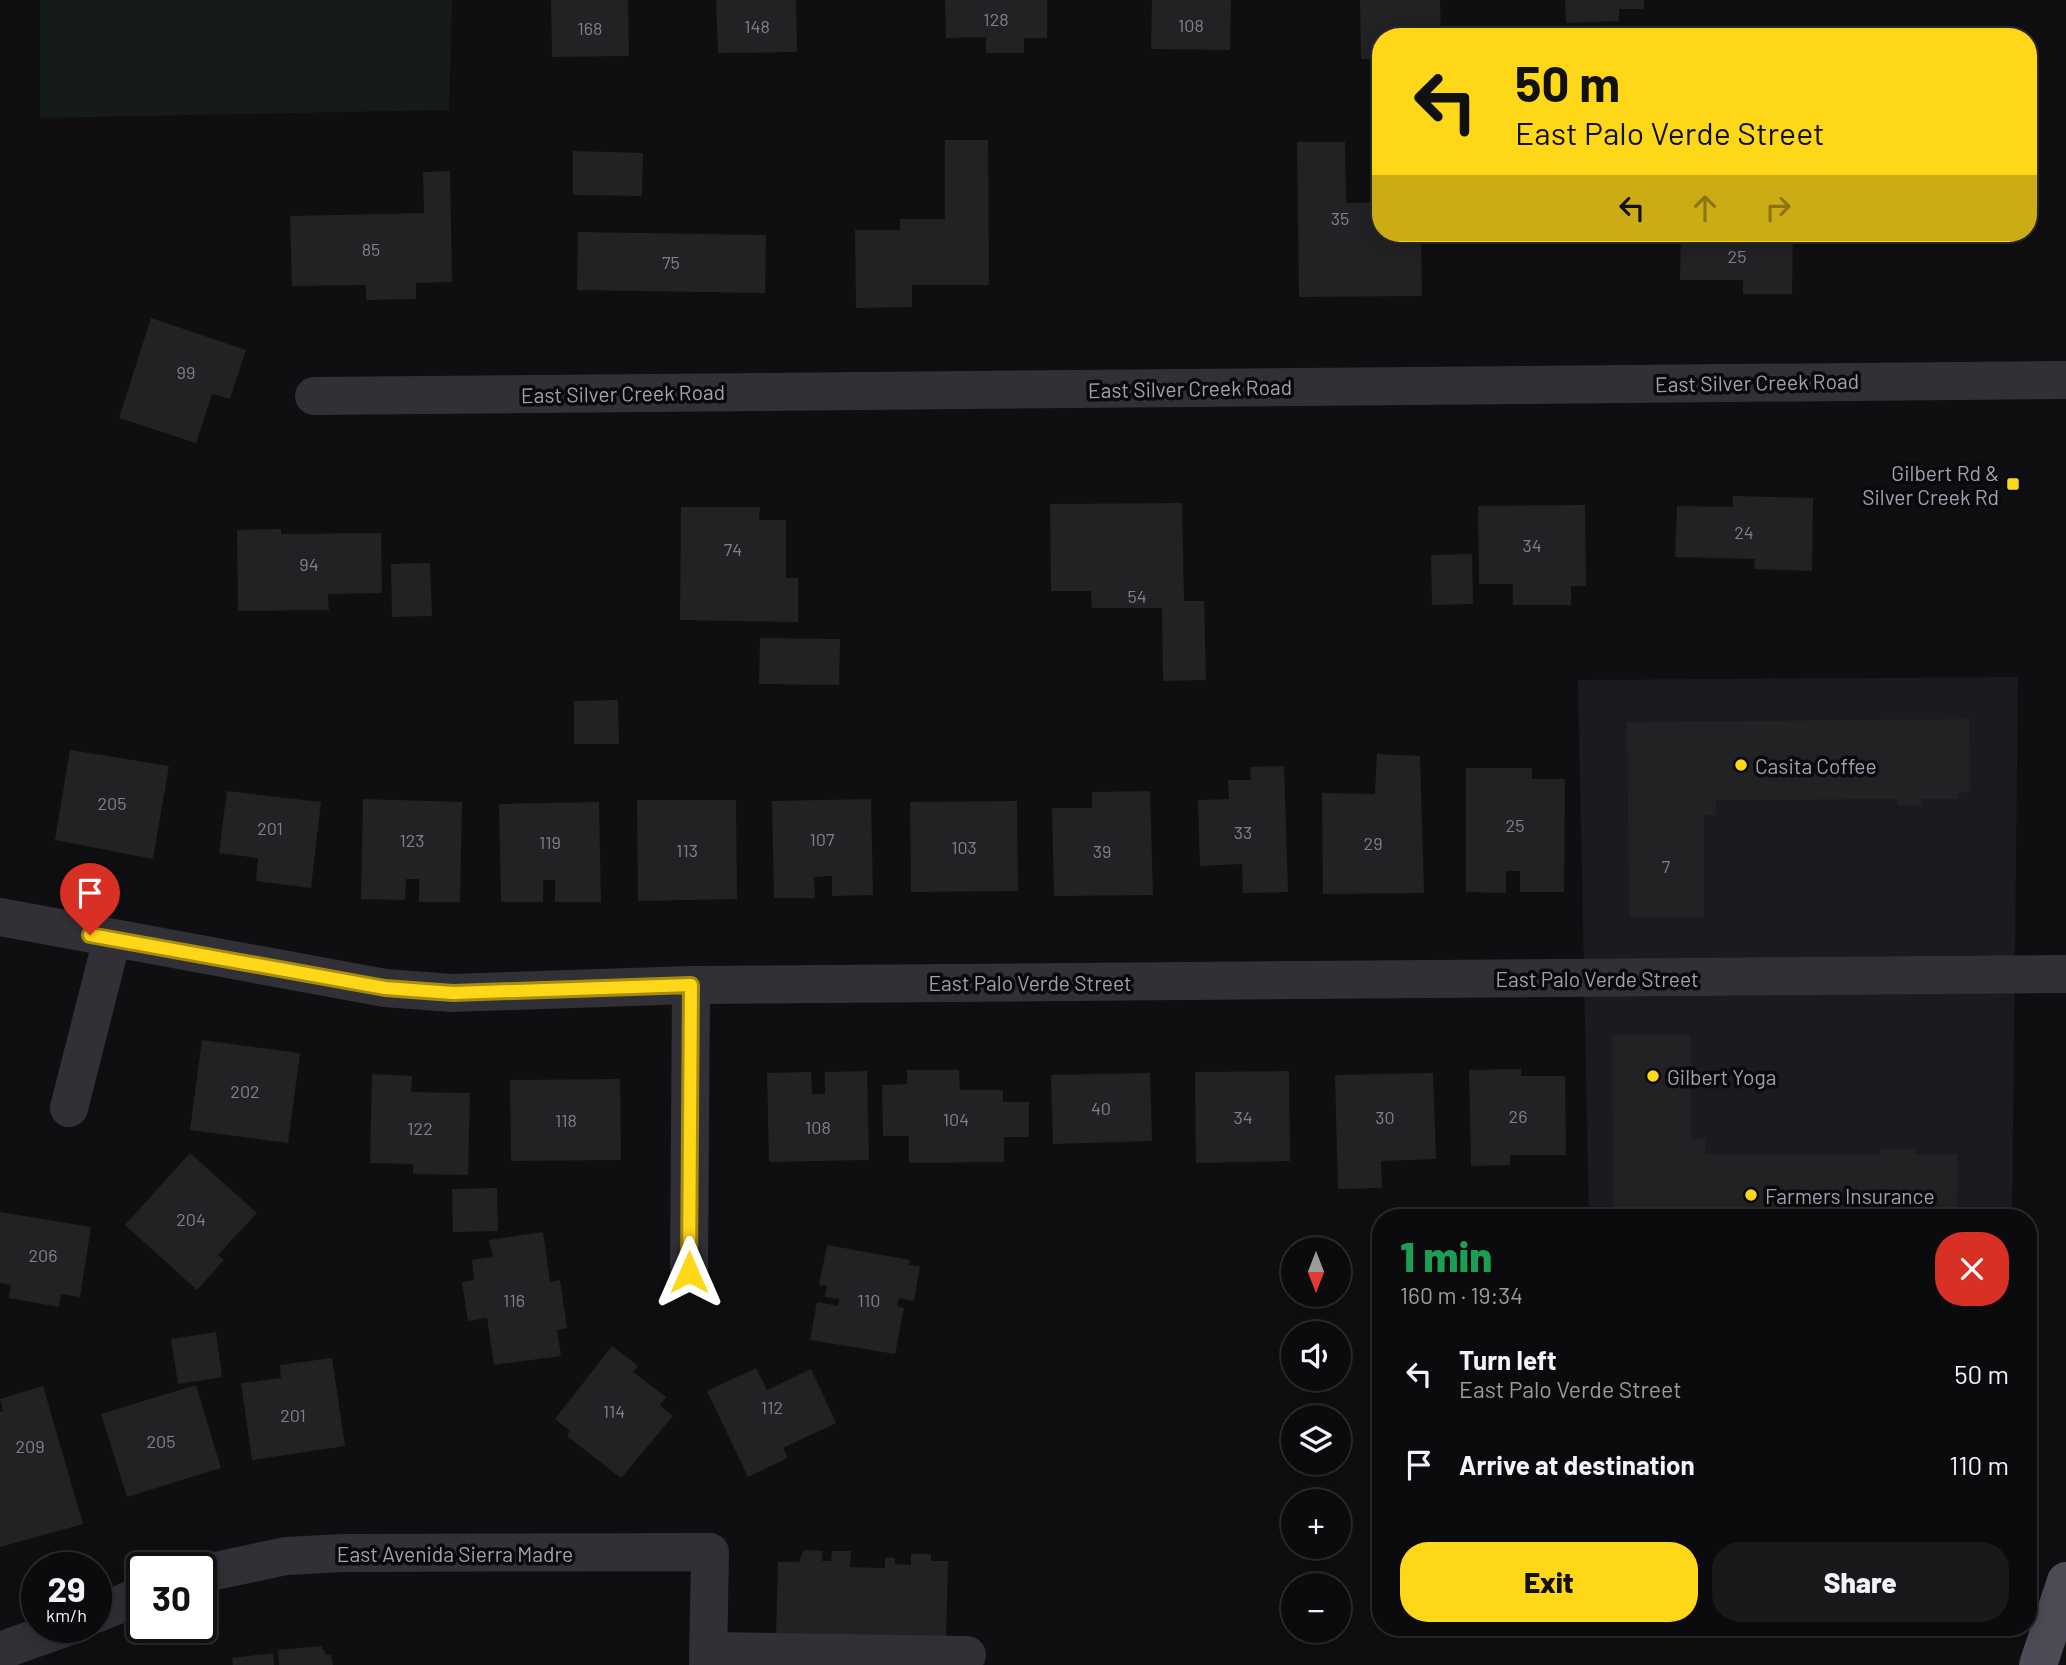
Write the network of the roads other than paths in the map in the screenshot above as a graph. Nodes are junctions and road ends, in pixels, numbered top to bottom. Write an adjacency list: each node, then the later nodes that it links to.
1 (2066, 380): 2 (street, East Silver Creek Road)
2 (314, 396)
3 (0, 917): 4 (street, East Palo Verde Street)
4 (113, 939): 6 (street, East Palo Verde Street); 7 (street)
5 (2066, 974): 6 (street, East Palo Verde Street)
6 (691, 985): 8 (street)
7 (69, 1108)
8 (689, 1272)
9 (217, 1571): 14 (street, East Avenida Sierra Madre)
10 (2066, 1581): 15 (main road)
11 (22, 1643): 12 (street)
12 (0, 1651)
13 (967, 1655): 14 (street)
14 (708, 1658)
15 (2038, 1665)

